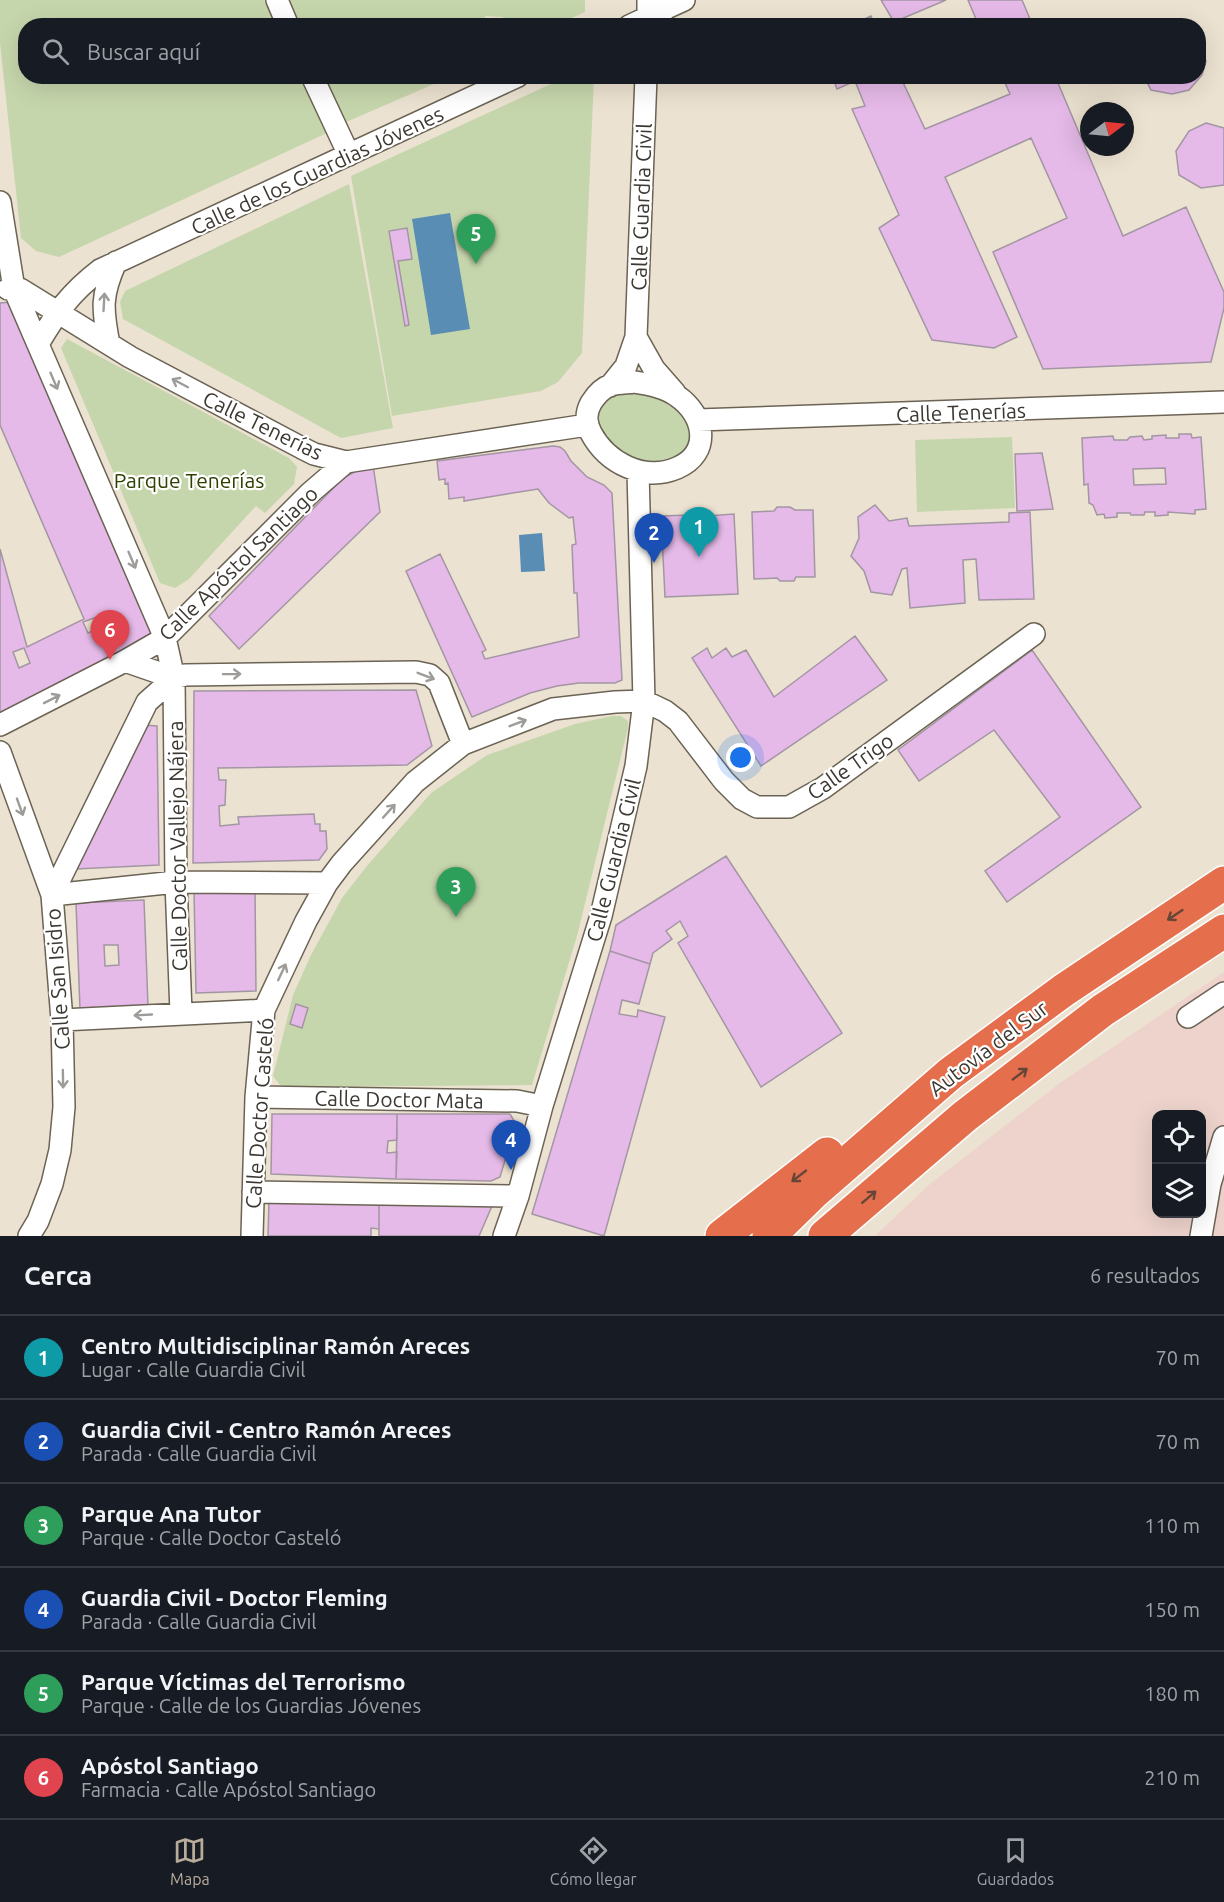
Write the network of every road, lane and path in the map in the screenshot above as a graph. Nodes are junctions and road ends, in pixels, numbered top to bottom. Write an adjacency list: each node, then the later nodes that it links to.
1 (277, 0): 4 (street)
2 (684, 0): 3 (street)
3 (651, 17)
4 (285, 18)
5 (316, 84): 9 (street)
6 (501, 84): 9 (street, Calle de los Guardias Jóvenes)
7 (646, 84): 11 (street, Calle Guardia Civil)
8 (658, 84): 11 (street)
9 (349, 155): 12 (street, Calle de los Guardias Jóvenes)
10 (0, 202): 13 (street, Calle Doctor Vallejo Nájera)
11 (640, 239): 15 (street, Calle Guardia Civil)
12 (117, 262): 14 (street, Calle de los Guardias Jóvenes); 17 (street, one-way to 12)
13 (7, 289): 14 (street, Calle Tenerías); 16 (street, Calle Doctor Vallejo Nájera)
14 (57, 312): 16 (street, Calle de los Guardias Jóvenes); 17 (street, Calle Tenerías)
15 (636, 337): 18 (street, Calle Guardia Civil); 19 (street)
16 (38, 344): 28 (street, Calle Doctor Vallejo Nájera, one-way to 28)
17 (109, 344): 23 (street, Calle Tenerías, one-way to 17)
18 (610, 386): 19 (street); 22 (street)
19 (677, 395): 21 (street)
20 (1224, 402): 21 (street, Calle Tenerías)
21 (698, 420): 25 (street)
22 (587, 425): 24 (street, Calle Tenerías); 25 (street)
23 (302, 448): 24 (street, Calle Tenerías); 26 (street)
24 (346, 462): 26 (street, Calle Apóstol Santiago)
25 (638, 471): 31 (street, Calle Guardia Civil)
26 (310, 493): 28 (street, Calle Apóstol Santiago)
27 (1034, 634): 31 (street, Calle Trigo)
28 (165, 638): 29 (street, Calle Apóstol Santiago); 30 (street, Calle Doctor Vallejo Nájera)
29 (125, 661): 30 (street); 32 (street, Calle Apóstol Santiago, one-way to 29)
30 (174, 678): 33 (street, one-way to 33); 35 (street, Calle Doctor Vallejo Nájera); 38 (street, Calle San Isidro)
31 (644, 701): 33 (street, Calle Doctor Casteló, one-way to 31); 49 (street, Calle Guardia Civil)
32 (0, 725)
33 (463, 744): 36 (street, Calle Doctor Casteló, one-way to 33)
34 (0, 752): 38 (street, one-way to 38)
35 (176, 882): 36 (street); 38 (street); 44 (street, Calle Doctor Vallejo Nájera)
36 (327, 883): 42 (street, Calle Doctor Casteló, one-way to 36)
37 (1224, 883): 47 (highway, Autovía del Sur, one-way to 47)
38 (52, 894): 46 (street, Calle San Isidro)
39 (1224, 931): 43 (highway, Autovía del Sur)
40 (1224, 953): 43 (highway)
41 (1224, 993): 45 (street)
42 (264, 1010): 44 (street); 48 (street, Calle Doctor Casteló)
43 (1103, 1010): 58 (highway, Autovía del Sur, one-way to 43)
44 (181, 1013): 46 (street, one-way to 46)
45 (1188, 1017)
46 (62, 1020): 53 (street, Calle San Isidro, one-way to 53)
47 (951, 1073): 56 (highway, one-way to 56); 57 (highway, Autovía del Sur)
48 (256, 1097): 49 (street, Calle Doctor Mata); 51 (street, Calle Doctor Casteló)
49 (542, 1106): 52 (street, Calle Guardia Civil)
50 (1224, 1137): 59 (street)
51 (253, 1192): 52 (street); 54 (street, Calle Doctor Casteló)
52 (518, 1196): 55 (street, Calle Guardia Civil)
53 (29, 1236)
54 (252, 1236)
55 (504, 1236)
56 (722, 1236)
57 (769, 1236)
58 (825, 1236)
59 (1201, 1236)

